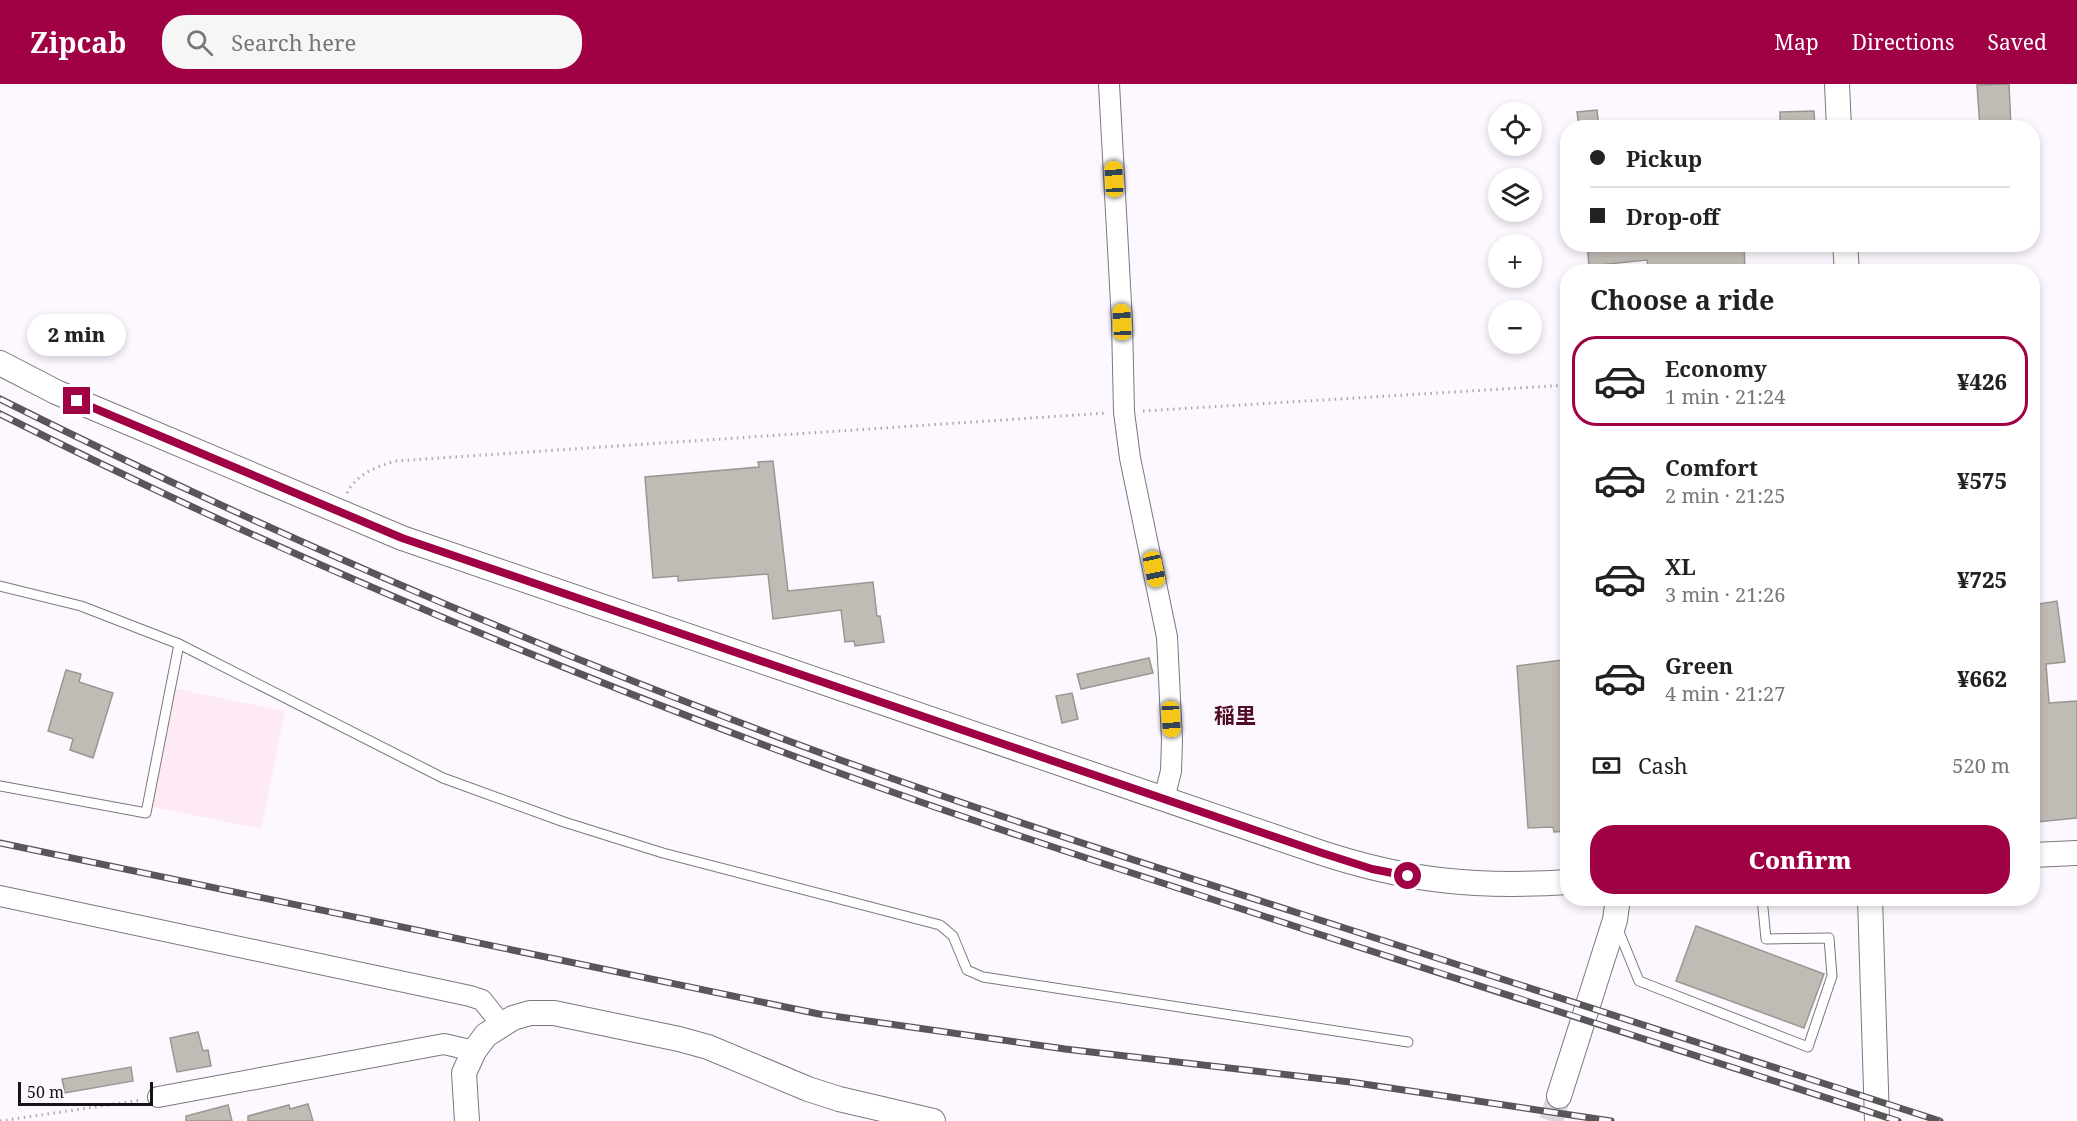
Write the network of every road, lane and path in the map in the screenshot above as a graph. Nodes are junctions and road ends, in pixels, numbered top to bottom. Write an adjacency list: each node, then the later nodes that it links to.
1 (1109, 84): 6 (street)
2 (1837, 84): 3 (street)
3 (1839, 120)
4 (0, 363): 7 (street)
5 (1560, 385): 6 (path)
6 (1124, 412): 7 (path); 11 (street)
7 (337, 511): 11 (street)
8 (0, 586): 9 (lane)
9 (179, 644): 10 (lane); 20 (lane)
10 (0, 786)
11 (1164, 799): 14 (street)
12 (2077, 853): 13 (street)
13 (2040, 855)
14 (1560, 883)
15 (0, 896): 19 (street)
16 (1763, 906): 18 (lane)
17 (1869, 906): 27 (street)
18 (1617, 909): 22 (street)
19 (502, 1025): 21 (street); 26 (street)
20 (1408, 1042)
21 (474, 1050): 23 (street); 25 (street)
22 (1559, 1096)
23 (158, 1097): 24 (path)
24 (0, 1121)
25 (466, 1121)
26 (933, 1121)
27 (1877, 1121)

